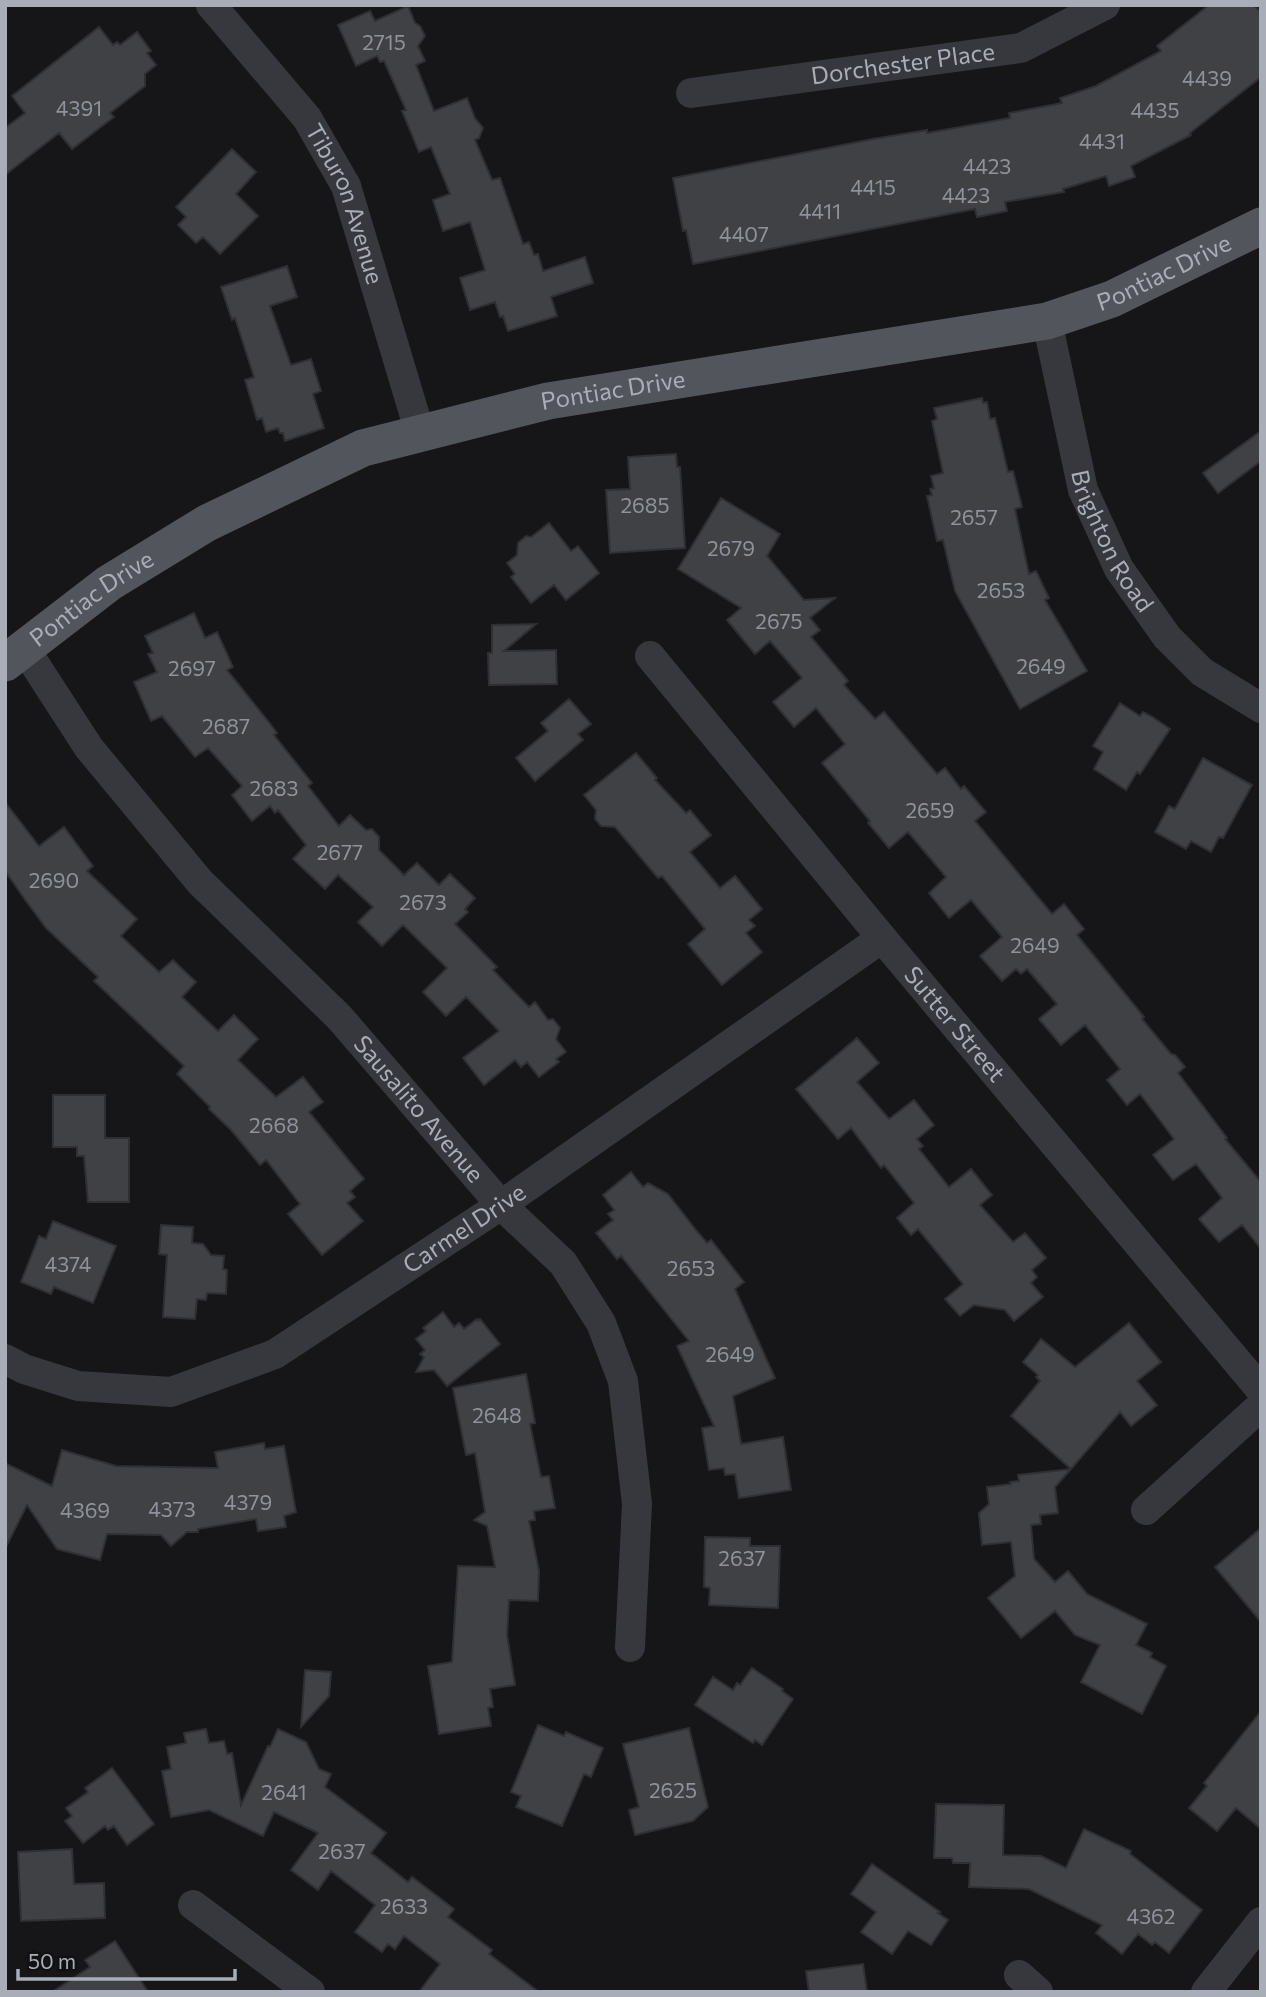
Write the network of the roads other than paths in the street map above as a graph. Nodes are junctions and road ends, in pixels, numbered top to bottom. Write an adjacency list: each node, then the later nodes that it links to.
1 (211, 5): 6 (street, Tiburon Avenue)
2 (1105, 5): 3 (street, Dorchester Place)
3 (691, 93)
4 (1261, 226): 5 (main road, Pontiac Drive)
5 (1047, 321): 6 (main road, Pontiac Drive); 9 (street, Brighton Road)
6 (420, 433): 7 (main road, Pontiac Drive)
7 (14, 654): 11 (street, Sausalito Avenue)
8 (650, 656): 10 (street, Sutter Street)
9 (1261, 708)
10 (882, 938): 11 (street, Carmel Drive); 13 (street, Sutter Street)
11 (501, 1205): 12 (street, Carmel Drive); 16 (street, Sausalito Avenue)
12 (5, 1359)
13 (1261, 1390)
14 (1261, 1406): 15 (street)
15 (1146, 1510)
16 (630, 1647)
17 (193, 1905): 19 (street)
18 (1261, 1922): 20 (street)
19 (310, 1992)
20 (1206, 1992)

